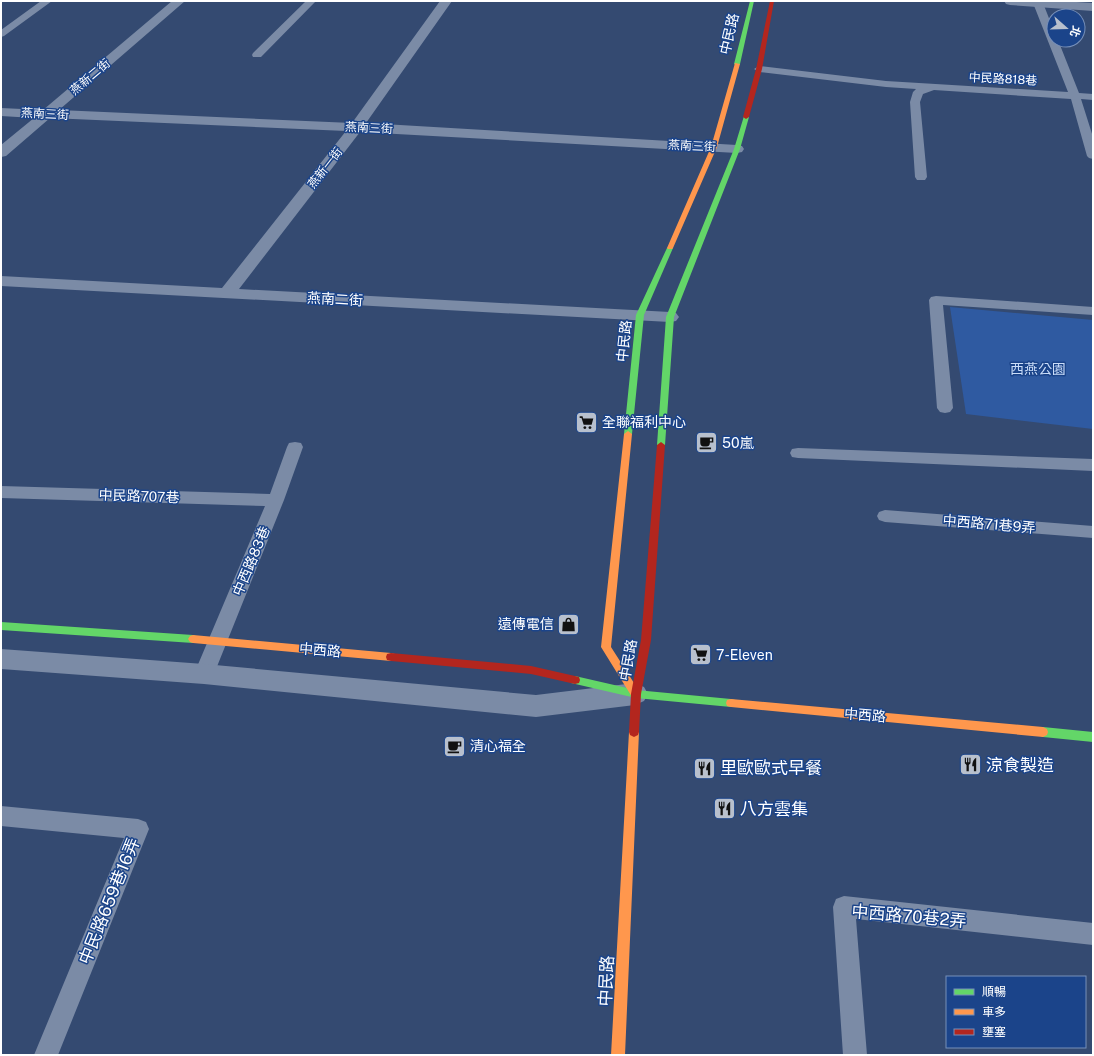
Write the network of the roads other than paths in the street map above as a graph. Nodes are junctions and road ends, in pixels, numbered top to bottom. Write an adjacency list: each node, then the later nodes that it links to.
1 (47, 1): 10 (lane)
2 (179, 1): 17 (street, 燕新二街)
3 (311, 1): 11 (lane)
4 (446, 1): 18 (street, 燕新一街)
5 (752, 1): 19 (main road, 中民路)
6 (772, 1): 12 (main road, 中民路)
7 (1015, 1): 8 (street)
8 (1038, 3): 9 (street); 14 (lane)
9 (1093, 7)
10 (1, 34)
11 (257, 55)
12 (758, 69): 13 (lane, 中民路818巷); 20 (main road, 中民路)
13 (930, 88): 14 (lane, 中民路818巷); 23 (lane)
14 (1075, 96): 15 (lane, 中民路818巷); 22 (lane)
15 (1093, 97)
16 (1, 112): 17 (street, 燕南三街)
17 (46, 114): 18 (street, 燕南三街); 21 (street, 燕新二街)
18 (356, 127): 19 (street, 燕南三街); 25 (street, 燕新一街)
19 (714, 147): 20 (street, 燕南三街); 27 (main road, 中民路)
20 (736, 149): 28 (main road, 中民路)
21 (1, 153)
22 (1093, 156)
23 (921, 177)
24 (1, 281): 25 (street, 燕南二街)
25 (227, 293): 27 (street, 燕南二街)
26 (1093, 311): 29 (lane)
27 (640, 315): 28 (street, 燕南二街); 41 (main road, 中民路)
28 (670, 317): 41 (main road, 中民路)
29 (945, 408)
30 (296, 448): 34 (lane, 中西路83巷)
31 (798, 453): 32 (lane)
32 (1093, 465)
33 (1, 492): 34 (lane, 中民路707巷)
34 (276, 500): 38 (lane, 中西路83巷)
35 (885, 516): 36 (lane, 中西路71巷9弄)
36 (1093, 532)
37 (1, 626): 38 (main road, 中西路)
38 (218, 641): 40 (lane, 中西路83巷); 41 (main road, 中西路)
39 (1, 659): 40 (street, 中西路)
40 (204, 674): 41 (street, 中西路)
41 (636, 694): 42 (main road, 中西路); 46 (main road, 中民路)
42 (1093, 737)
43 (1, 816): 45 (lane, 中民路659巷16弄)
44 (1093, 934): 47 (lane, 中西路70巷2弄)
45 (46, 1055)
46 (618, 1055)
47 (856, 1055)

